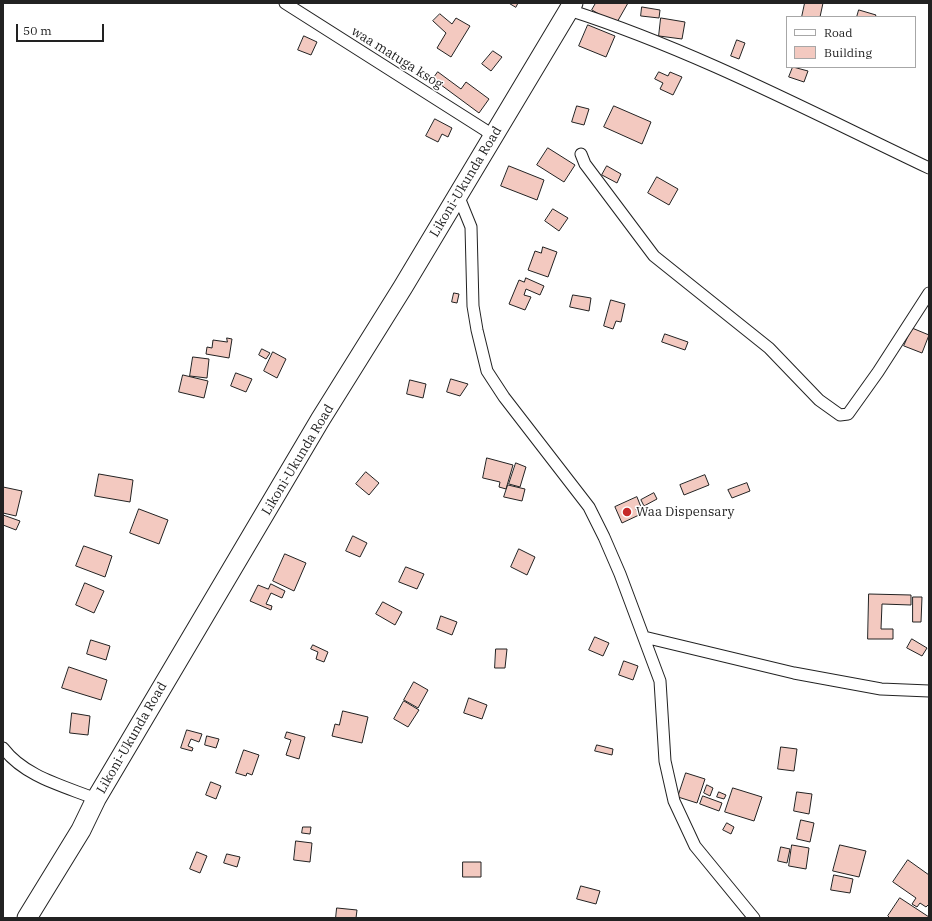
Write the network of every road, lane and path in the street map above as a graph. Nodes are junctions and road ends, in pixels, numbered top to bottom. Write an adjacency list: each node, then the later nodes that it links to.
1 (285, 3): 3 (street, waa matuga ksog)
2 (571, 6): 3 (highway, Likoni-Ukunda Road); 5 (street)
3 (493, 137): 6 (highway, Likoni-Ukunda Road)
4 (581, 154): 7 (street)
5 (929, 168)
6 (458, 195): 8 (street); 11 (highway, Likoni-Ukunda Road)
7 (929, 293)
8 (644, 637): 9 (street); 13 (street)
9 (929, 691)
10 (3, 748): 11 (street)
11 (96, 799): 12 (highway, Likoni-Ukunda Road)
12 (27, 918)
13 (754, 918)

